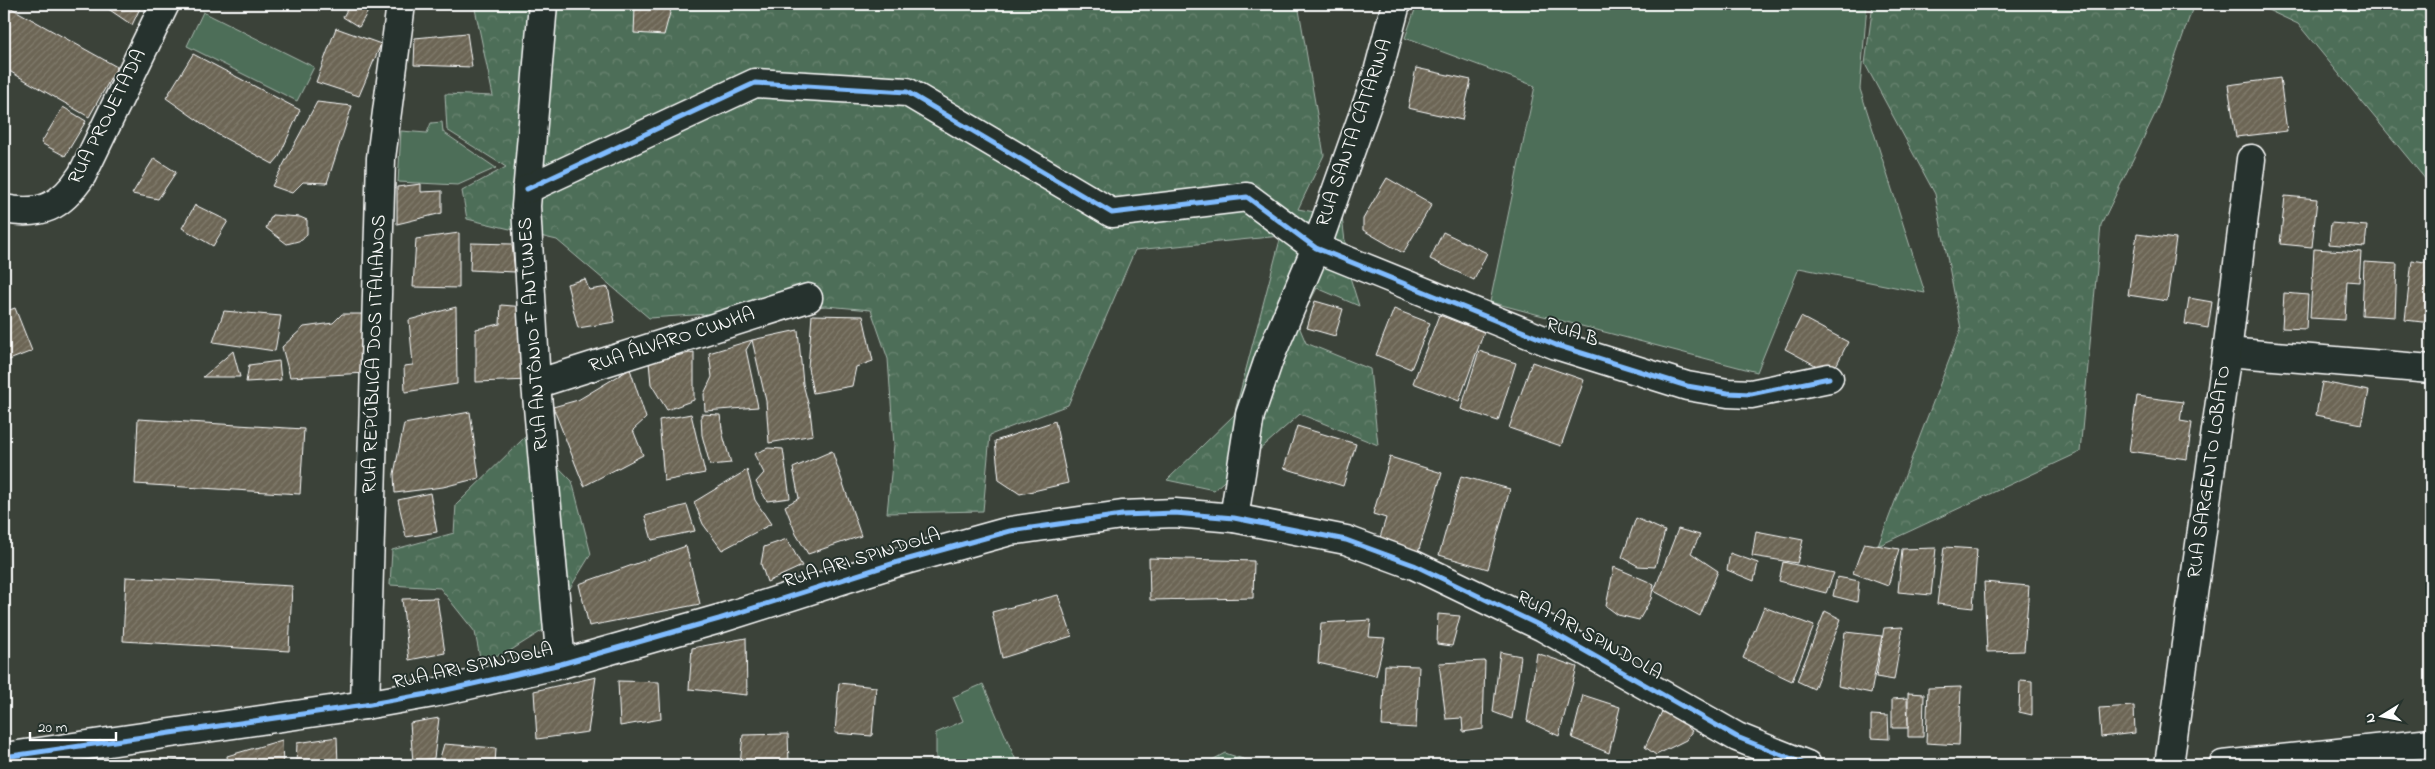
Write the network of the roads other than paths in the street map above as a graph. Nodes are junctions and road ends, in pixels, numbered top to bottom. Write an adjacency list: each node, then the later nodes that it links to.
1 (165, 4): 7 (street, RUA PROJETADA)
2 (401, 4): 16 (street, RUA REPÚBLICA DOS ITALIANOS)
3 (543, 4): 6 (street, RUA ANTÔNIO F ANTUNES)
4 (1396, 4): 8 (street, RUA SANTA CATARINA)
5 (2251, 159): 10 (street)
6 (527, 188): 8 (street, RUA B); 13 (street, RUA ANTÔNIO F ANTUNES)
7 (4, 209)
8 (1316, 248): 12 (street, RUA B); 14 (street, RUA SANTA CATARINA)
9 (808, 298): 13 (street, RUA ÁLVARO CUNHA)
10 (2227, 352): 11 (street, RUA SARGENTO LOBATO); 20 (street, RUA SARGENTO LOBATO)
11 (2431, 369)
12 (1830, 378)
13 (536, 384): 15 (street, RUA ANTÔNIO F ANTUNES)
14 (1234, 518): 15 (street, RUA ARI SPINDOLA); 19 (street, RUA ARI SPINDOLA)
15 (560, 664): 16 (street, RUA ARI SPINDOLA)
16 (366, 705): 18 (street, RUA ARI SPINDOLA)
17 (2431, 743): 21 (street)
18 (4, 758)
19 (1807, 765)
20 (2169, 765)
21 (2223, 765)

